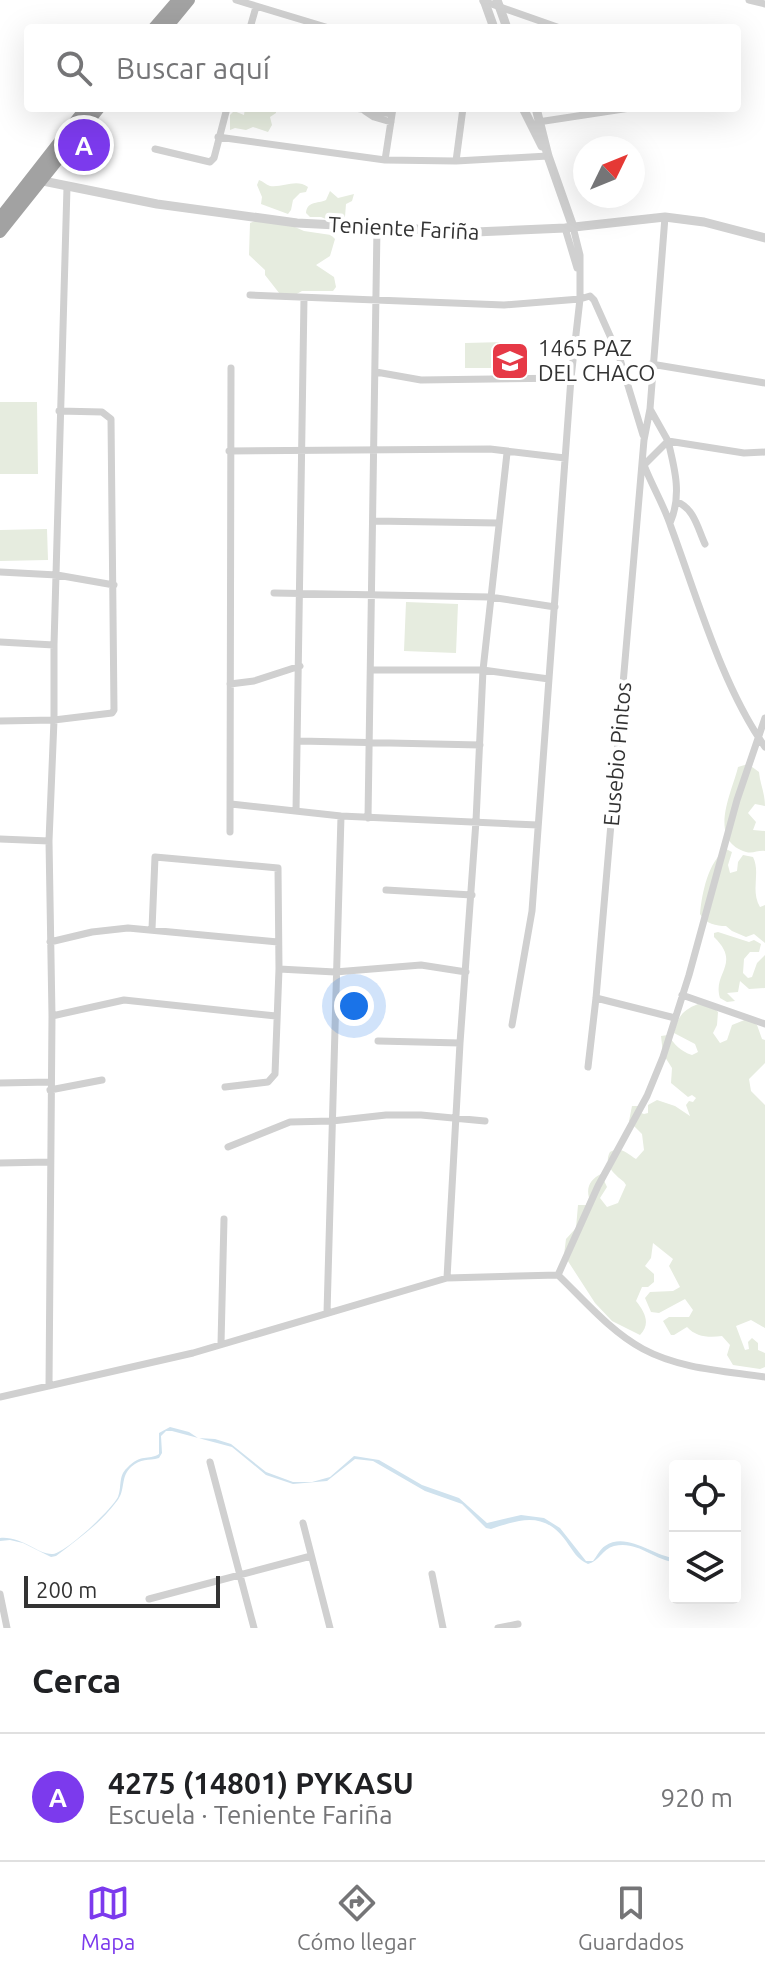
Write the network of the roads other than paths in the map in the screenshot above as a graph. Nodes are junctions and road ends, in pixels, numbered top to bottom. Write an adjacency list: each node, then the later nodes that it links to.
1 (178, 0): 9 (highway)
2 (189, 0): 10 (highway)
3 (236, 0): 8 (street)
4 (749, 0): 7 (street)
5 (483, 1): 6 (street); 13 (street)
6 (498, 4): 14 (street); 15 (street)
7 (765, 4)
8 (256, 7): 11 (street); 12 (street)
9 (157, 24)
10 (169, 24)
11 (251, 24)
12 (315, 24)
13 (492, 24)
14 (506, 24)
15 (550, 24)
16 (83, 112): 31 (highway)
17 (96, 112): 31 (highway)
18 (226, 112): 26 (street)
19 (462, 112): 30 (street)
20 (524, 112): 25 (street)
21 (537, 112): 24 (street)
22 (604, 112): 24 (street)
23 (392, 115): 29 (street)
24 (540, 122): 25 (street); 28 (street)
25 (529, 124): 28 (street)
26 (218, 137): 27 (street); 29 (street)
27 (155, 149)
28 (548, 156): 30 (street); 36 (street)
29 (385, 160): 30 (street)
30 (456, 161)
31 (38, 178): 32 (street, Teniente Fariña); 34 (highway); 37 (highway)
32 (67, 187): 35 (street, Teniente Fariña); 49 (street)
33 (665, 217): 36 (street, Teniente Fariña); 38 (street, Teniente Fariña); 43 (street)
34 (0, 218)
35 (377, 227): 36 (street, Teniente Fariña); 42 (street)
36 (569, 228): 41 (street)
37 (0, 232)
38 (765, 238)
39 (250, 295): 40 (street)
40 (304, 298): 42 (street); 52 (street)
41 (580, 299): 42 (street); 46 (street); 50 (street)
42 (375, 300): 45 (street)
43 (651, 364): 47 (street); 48 (street)
44 (231, 368): 54 (street)
45 (376, 372): 46 (street); 53 (street)
46 (571, 378): 57 (street)
47 (765, 383)
48 (650, 409): 50 (street); 51 (street)
49 (59, 411): 65 (street); 66 (street)
50 (644, 440): 58 (street, Eusebio Pintos)
51 (668, 441): 55 (street); 58 (street); 59 (street)
52 (301, 449): 53 (street); 54 (street); 68 (street)
53 (373, 449): 56 (street); 60 (street)
54 (229, 451): 78 (street)
55 (765, 452)
56 (507, 453): 57 (street); 61 (street)
57 (565, 458): 71 (street)
58 (643, 466): 62 (street); 105 (street, Eusebio Pintos)
59 (677, 502): 62 (street); 63 (street)
60 (373, 521): 61 (street); 69 (street)
61 (498, 523): 70 (street)
62 (670, 523): 82 (street)
63 (705, 544)
64 (0, 572): 65 (street)
65 (57, 575): 66 (street); 73 (street)
66 (114, 585): 80 (street)
67 (274, 593): 68 (street)
68 (300, 593): 69 (street); 74 (street)
69 (371, 595): 70 (street); 75 (street)
70 (490, 597): 71 (street); 76 (street)
71 (555, 607): 77 (street)
72 (0, 642): 73 (street)
73 (54, 645): 80 (street)
74 (300, 666): 78 (street); 83 (street)
75 (372, 670): 76 (street); 84 (street)
76 (483, 670): 77 (street); 85 (street)
77 (549, 679): 92 (street)
78 (230, 684): 87 (street)
79 (765, 718): 82 (street)
80 (54, 720): 81 (street); 95 (street)
81 (0, 721)
82 (760, 740): 86 (street); 104 (street)
83 (299, 741): 84 (street); 88 (street)
84 (370, 744): 85 (street); 90 (street)
85 (480, 745): 91 (street)
86 (765, 747)
87 (231, 804): 88 (street); 93 (street)
88 (296, 811): 89 (street)
89 (341, 816): 90 (street); 102 (street)
90 (368, 818): 91 (street)
91 (476, 821): 92 (street); 97 (street)
92 (538, 825): 110 (street)
93 (230, 832)
94 (0, 839): 95 (street)
95 (49, 841): 99 (street)
96 (386, 890): 97 (street)
97 (472, 895): 103 (street)
98 (152, 929): 99 (street); 100 (street); 100 (street)
99 (50, 942): 106 (street)
100 (278, 942): 101 (street)
101 (279, 969): 102 (street); 107 (street)
102 (335, 972): 103 (street); 119 (street)
103 (466, 972): 112 (street)
104 (682, 995): 108 (street); 109 (street)
105 (596, 998): 108 (street); 113 (street, Eusebio Pintos)
106 (52, 1016): 107 (street); 116 (street)
107 (276, 1016): 117 (street)
108 (675, 1018): 125 (street)
109 (765, 1024)
110 (512, 1025)
111 (378, 1041): 112 (street)
112 (460, 1043): 118 (street)
113 (588, 1067)
114 (102, 1080): 116 (street)
115 (0, 1083): 116 (street)
116 (50, 1086): 122 (street)
117 (225, 1087)
118 (457, 1118): 119 (street); 120 (street); 126 (street)
119 (332, 1121): 121 (street); 127 (street)
120 (485, 1121)
121 (228, 1147)
122 (49, 1162): 123 (street); 130 (street)
123 (0, 1163)
124 (224, 1219): 128 (street)
125 (558, 1275): 126 (street); 129 (street)
126 (447, 1278): 127 (street)
127 (327, 1313): 128 (street)
128 (221, 1344): 130 (street)
129 (765, 1377)
130 (49, 1386): 131 (street)
131 (0, 1397)
132 (210, 1462): 136 (street)
133 (303, 1523): 134 (street)
134 (311, 1556): 136 (street); 142 (street)
135 (432, 1574): 143 (street)
136 (240, 1576): 138 (street); 141 (street)
137 (0, 1594): 140 (street)
138 (149, 1599)
139 (518, 1624): 144 (street)
140 (7, 1628)
141 (254, 1628)
142 (330, 1628)
143 (443, 1628)
144 (498, 1628)

